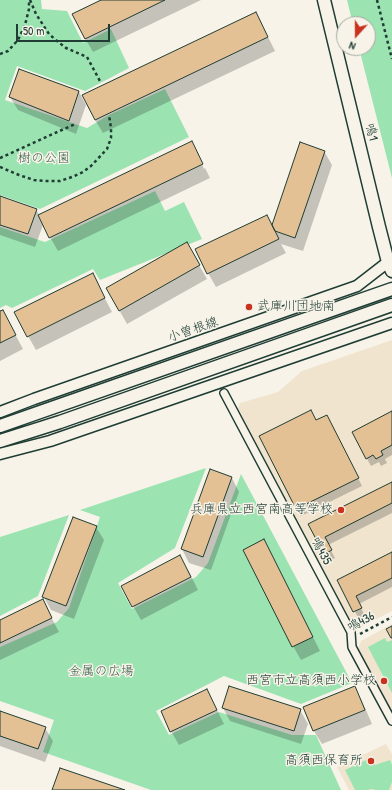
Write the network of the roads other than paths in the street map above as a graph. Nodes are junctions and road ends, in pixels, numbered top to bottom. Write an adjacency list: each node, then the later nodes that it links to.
1 (324, 0): 2 (street, 鳴1)
2 (390, 266): 7 (street, 小曽根線)
3 (392, 289): 8 (street)
4 (392, 305): 9 (street)
5 (392, 323): 10 (street)
6 (224, 393): 11 (street, 鳴435)
7 (0, 412)
8 (0, 426)
9 (0, 441)
10 (0, 454)
11 (392, 721)

